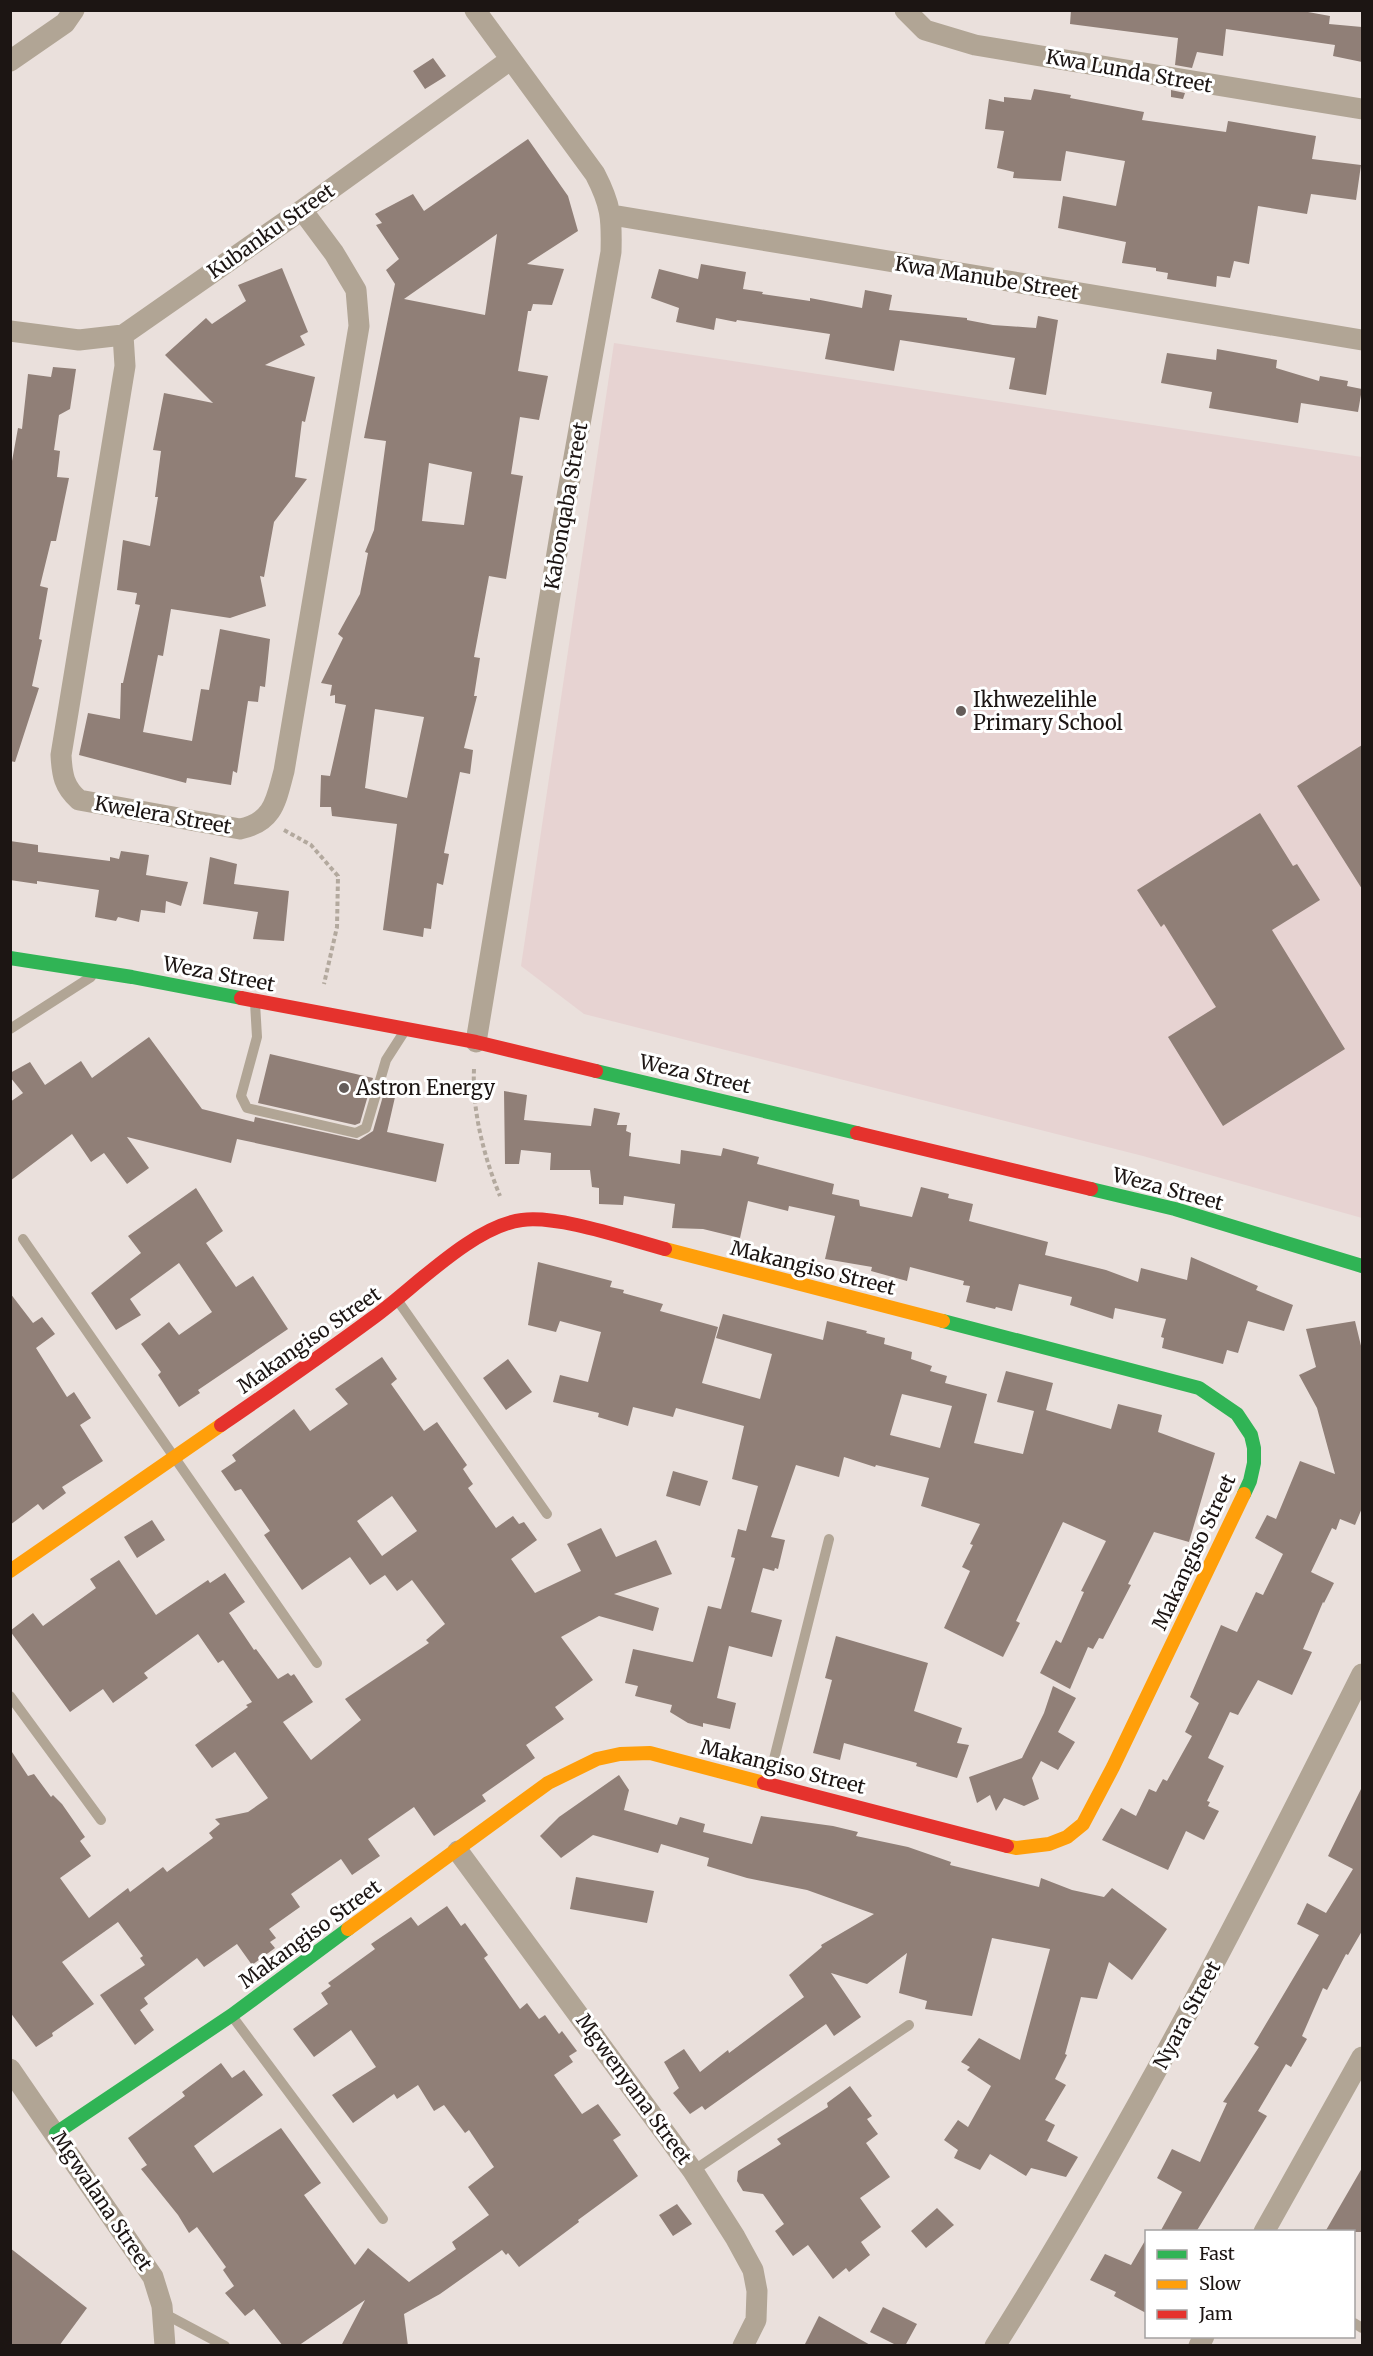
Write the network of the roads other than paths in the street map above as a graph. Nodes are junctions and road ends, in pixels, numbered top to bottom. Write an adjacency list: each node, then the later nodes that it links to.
1 (74, 10): 5 (street)
2 (475, 10): 4 (street, Kabonqaba Street)
3 (905, 10): 6 (street, Kwa Lunda Street)
4 (510, 60): 7 (street, Kubanku Street); 8 (street, Kabonqaba Street)
5 (10, 61)
6 (1362, 109)
7 (302, 210): 10 (street, Kubanku Street); 10 (street, Kwelera Street)
8 (612, 216): 11 (street, Kwa Manube Street); 17 (street, Kabonqaba Street)
9 (10, 331): 10 (street, Kubanku Street)
10 (123, 335)
11 (1362, 340)
12 (10, 958): 13 (street, Weza Street)
13 (98, 972): 14 (street, Weza Street); 15 (lane)
14 (255, 1000): 16 (street, Weza Street); 16 (lane)
15 (10, 1029)
16 (406, 1029): 17 (street, Weza Street)
17 (476, 1042): 19 (street, Weza Street)
18 (23, 1239): 21 (lane)
19 (1362, 1266)
20 (398, 1301): 21 (street, Makangiso Street); 22 (lane); 28 (street, Makangiso Street)
21 (174, 1458): 24 (street, Makangiso Street); 25 (lane)
22 (548, 1514)
23 (829, 1539): 28 (lane)
24 (10, 1571)
25 (317, 1663)
26 (1362, 1674): 43 (street, Nyara Street)
27 (10, 1696): 29 (lane)
28 (768, 1783): 30 (street, Makangiso Street)
29 (101, 1820)
30 (458, 1851): 31 (street, Makangiso Street); 36 (street, Mgwenyana Street)
31 (232, 2015): 35 (street, Makangiso Street); 37 (lane)
32 (909, 2025): 36 (lane)
33 (1362, 2057): 38 (street)
34 (10, 2069): 35 (street, Mgwalana Street)
35 (56, 2133): 39 (street, Mgwalana Street)
36 (693, 2171): 42 (street, Mgwenyana Street)
37 (382, 2218)
38 (1265, 2230)
39 (163, 2313): 40 (street, Mgwalana Street); 41 (lane)
40 (165, 2346)
41 (225, 2346)
42 (743, 2346)
43 (995, 2346)

